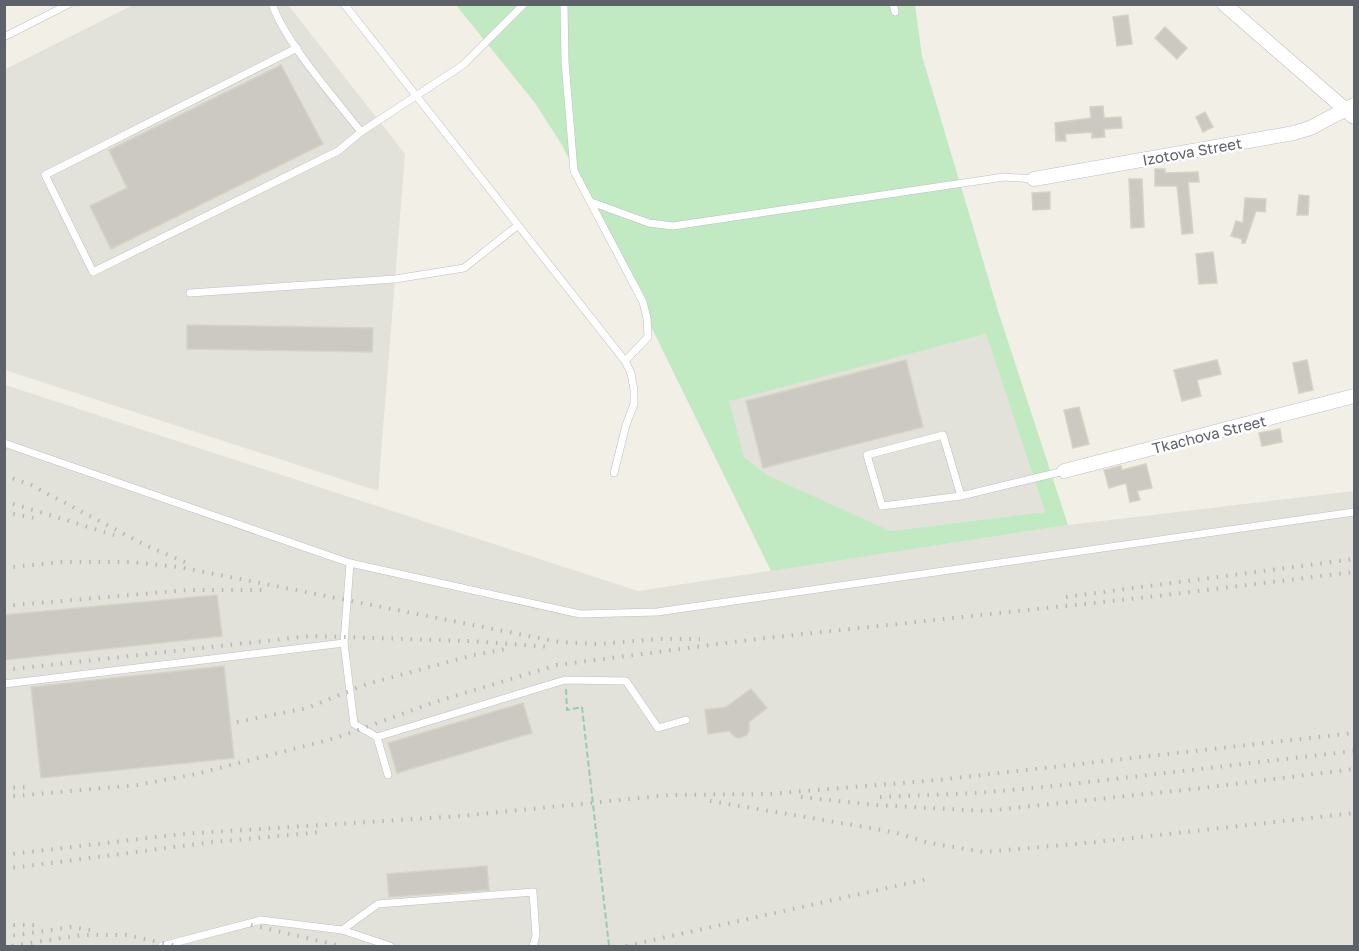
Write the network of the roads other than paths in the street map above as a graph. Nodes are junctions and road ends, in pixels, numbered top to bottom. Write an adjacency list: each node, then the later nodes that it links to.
1 (69, 4): 7 (lane)
2 (273, 4): 8 (lane)
3 (344, 4): 9 (lane)
4 (524, 4): 9 (lane)
5 (564, 4): 13 (lane)
6 (1224, 4): 10 (street)
7 (4, 37)
8 (297, 48): 11 (lane); 11 (lane)
9 (416, 96): 11 (lane); 14 (lane)
10 (1352, 110): 12 (street, Izotova Street)
11 (361, 132)
12 (1034, 179): 13 (lane)
13 (591, 202): 16 (lane)
14 (517, 226): 15 (lane); 16 (lane)
15 (190, 293)
16 (625, 361): 20 (lane)
17 (1354, 396): 19 (street, Tkachova Street)
18 (4, 443): 23 (lane)
19 (1064, 471): 21 (lane)
20 (614, 473)
21 (961, 496): 21 (lane)
22 (1354, 512): 23 (lane)
23 (350, 563): 24 (lane)
24 (344, 643): 25 (lane); 27 (lane)
25 (4, 684)
26 (686, 720): 27 (lane)
27 (377, 737): 28 (lane)
28 (388, 776)
29 (342, 930): 30 (lane); 31 (lane); 32 (lane)
30 (162, 946)
31 (390, 946)
32 (533, 946)

